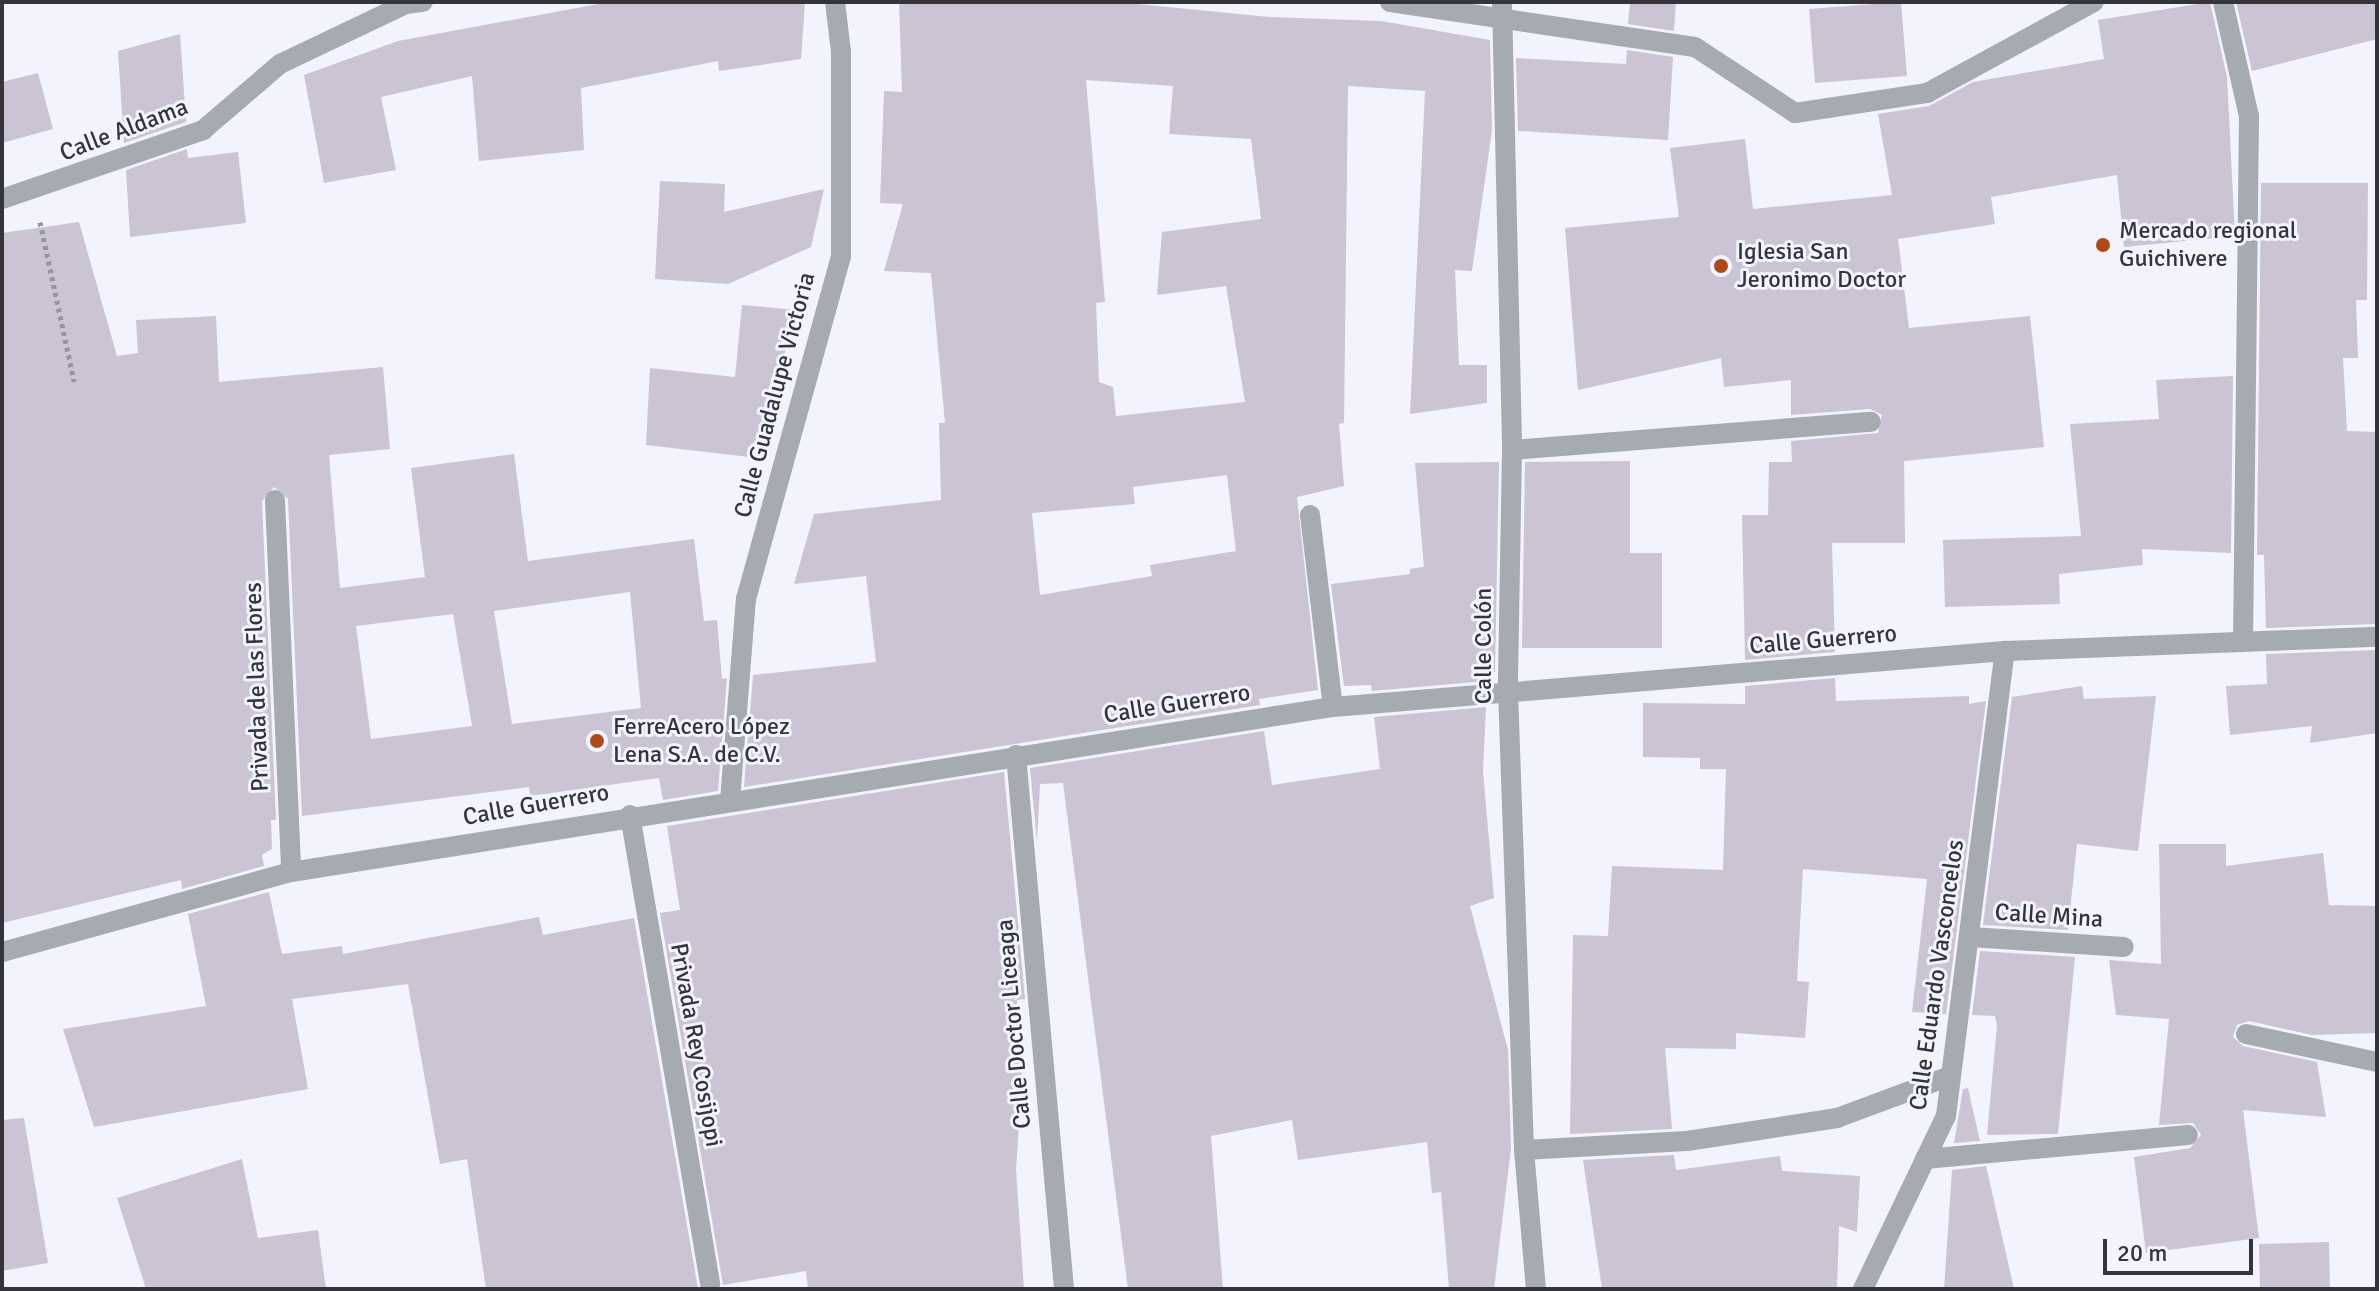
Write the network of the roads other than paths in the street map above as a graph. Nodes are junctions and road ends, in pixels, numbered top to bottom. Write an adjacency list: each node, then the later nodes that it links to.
1 (423, 2): 7 (street, Calle Aldama)
2 (835, 2): 18 (street, Calle Guadalupe Victoria)
3 (1390, 2): 6 (street)
4 (2094, 2): 6 (street)
5 (2223, 2): 13 (street)
6 (1503, 9): 9 (street, Calle Colón)
7 (2, 199)
8 (1871, 422): 9 (street)
9 (1512, 450): 15 (street, Calle Colón)
10 (275, 500): 20 (street, Privada de las Flores)
11 (1310, 515): 16 (street)
12 (2377, 637): 13 (street, Calle Guerrero)
13 (2243, 642): 14 (street, Calle Guerrero)
14 (2005, 651): 15 (street, Calle Guerrero); 21 (street, Calle Eduardo Vasconcelos)
15 (1508, 691): 16 (street, Calle Guerrero); 28 (street, Calle Colón)
16 (1333, 707): 17 (street, Calle Guerrero)
17 (1016, 755): 18 (street, Calle Guerrero); 31 (street, Calle Doctor Liceaga)
18 (730, 801): 19 (street, Calle Guerrero)
19 (630, 815): 20 (street, Calle Guerrero); 30 (street, Privada Rey Cosijopi)
20 (291, 872): 23 (street, Calle Guerrero)
21 (1970, 937): 22 (street, Calle Mina); 26 (street, Calle Eduardo Vasconcelos)
22 (2124, 947)
23 (2, 952)
24 (2246, 1034): 25 (street)
25 (2377, 1062)
26 (1950, 1076): 28 (street); 29 (street, Calle Eduardo Vasconcelos)
27 (2188, 1135): 29 (street)
28 (1524, 1150): 32 (street, Calle Colón)
29 (1925, 1159): 33 (street, Calle Eduardo Vasconcelos)
30 (710, 1284)
31 (1064, 1289)
32 (1536, 1289)
33 (1863, 1289)

